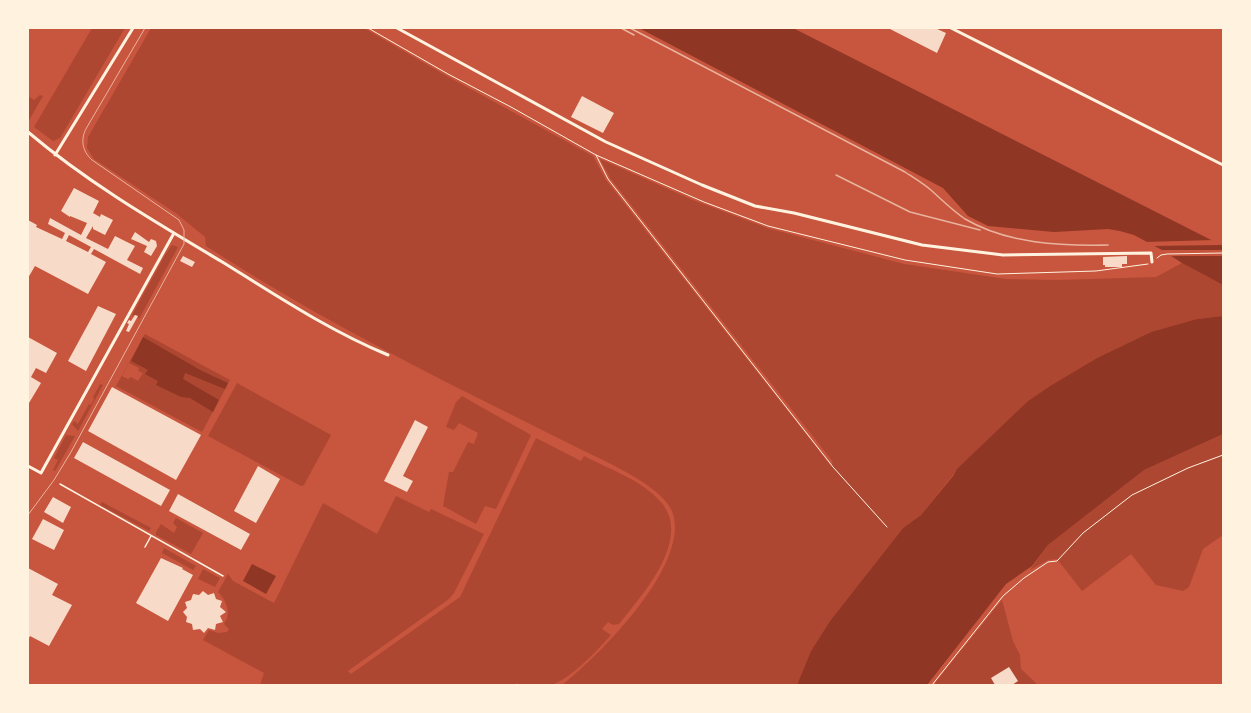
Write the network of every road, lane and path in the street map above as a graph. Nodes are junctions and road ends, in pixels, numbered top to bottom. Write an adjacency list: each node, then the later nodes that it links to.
1 (133, 28): 6 (street)
2 (368, 28): 16 (path)
3 (397, 28): 11 (street)
4 (952, 28): 7 (street)
5 (28, 132): 6 (street)
6 (55, 155): 8 (street)
7 (1223, 165)
8 (174, 233): 12 (street); 14 (street)
9 (1223, 253): 10 (path)
10 (1167, 254)
11 (1152, 262)
12 (388, 355)
13 (1223, 455): 20 (path)
14 (28, 466)
15 (60, 484): 17 (lane)
16 (887, 527)
17 (151, 536): 18 (lane); 19 (lane)
18 (145, 547)
19 (223, 576)
20 (932, 685)

